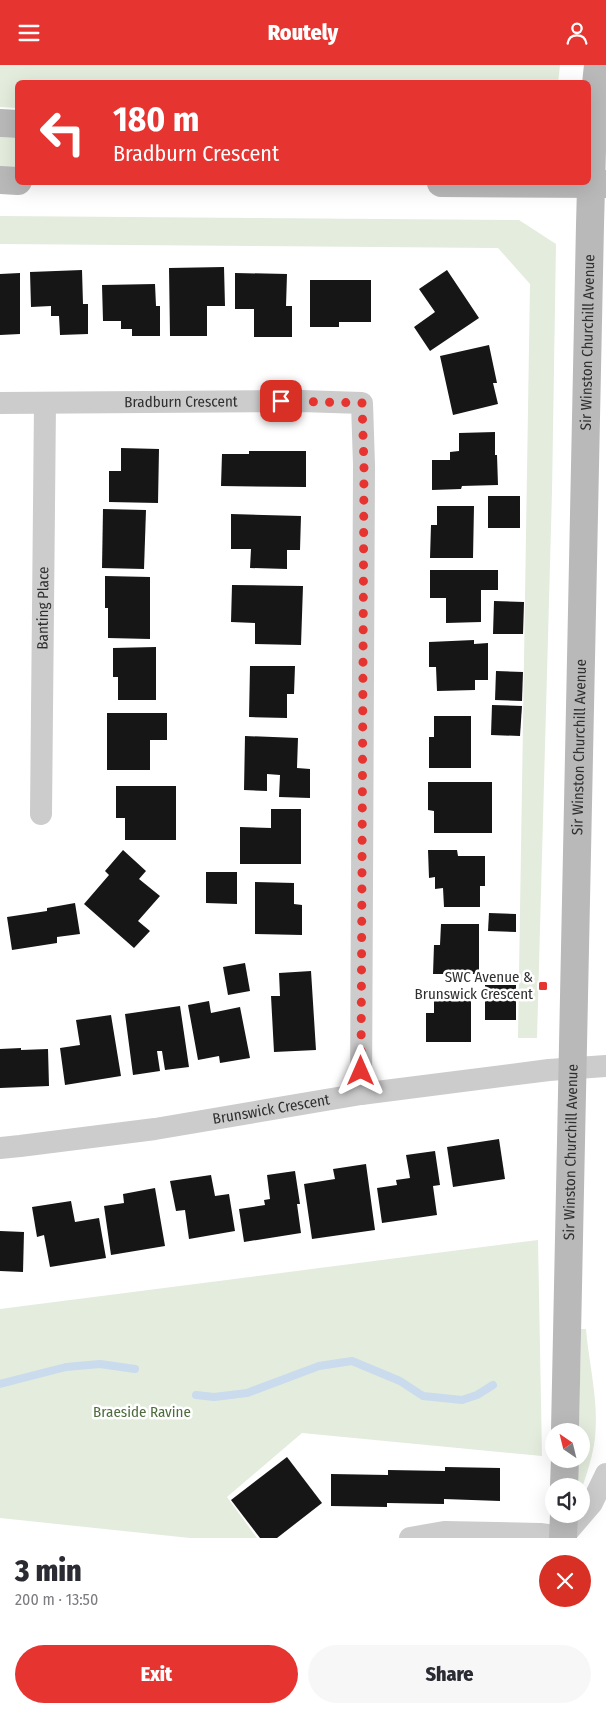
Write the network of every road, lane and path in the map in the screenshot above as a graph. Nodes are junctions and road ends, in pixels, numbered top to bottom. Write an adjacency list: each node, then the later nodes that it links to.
1 (598, 65): 4 (main road, Sir Winston Churchill Avenue)
2 (0, 123): 3 (main road)
3 (15, 123)
4 (596, 142): 7 (main road, Sir Winston Churchill Avenue)
5 (0, 181): 6 (main road)
6 (15, 181)
7 (599, 184): 12 (main road, Sir Winston Churchill Avenue)
8 (0, 403): 9 (street, Bradburn Crescent)
9 (44, 403): 10 (street, Banting Place); 13 (street, Bradburn Crescent)
10 (40, 814)
11 (606, 1066): 12 (street, Brunswick Crescent)
12 (572, 1067): 13 (street, Brunswick Crescent); 15 (main road, Sir Winston Churchill Avenue)
13 (360, 1094): 14 (street, Brunswick Crescent)
14 (0, 1147)
15 (565, 1423)
16 (606, 1474): 17 (street)
17 (563, 1529): 18 (street)
18 (410, 1538)

